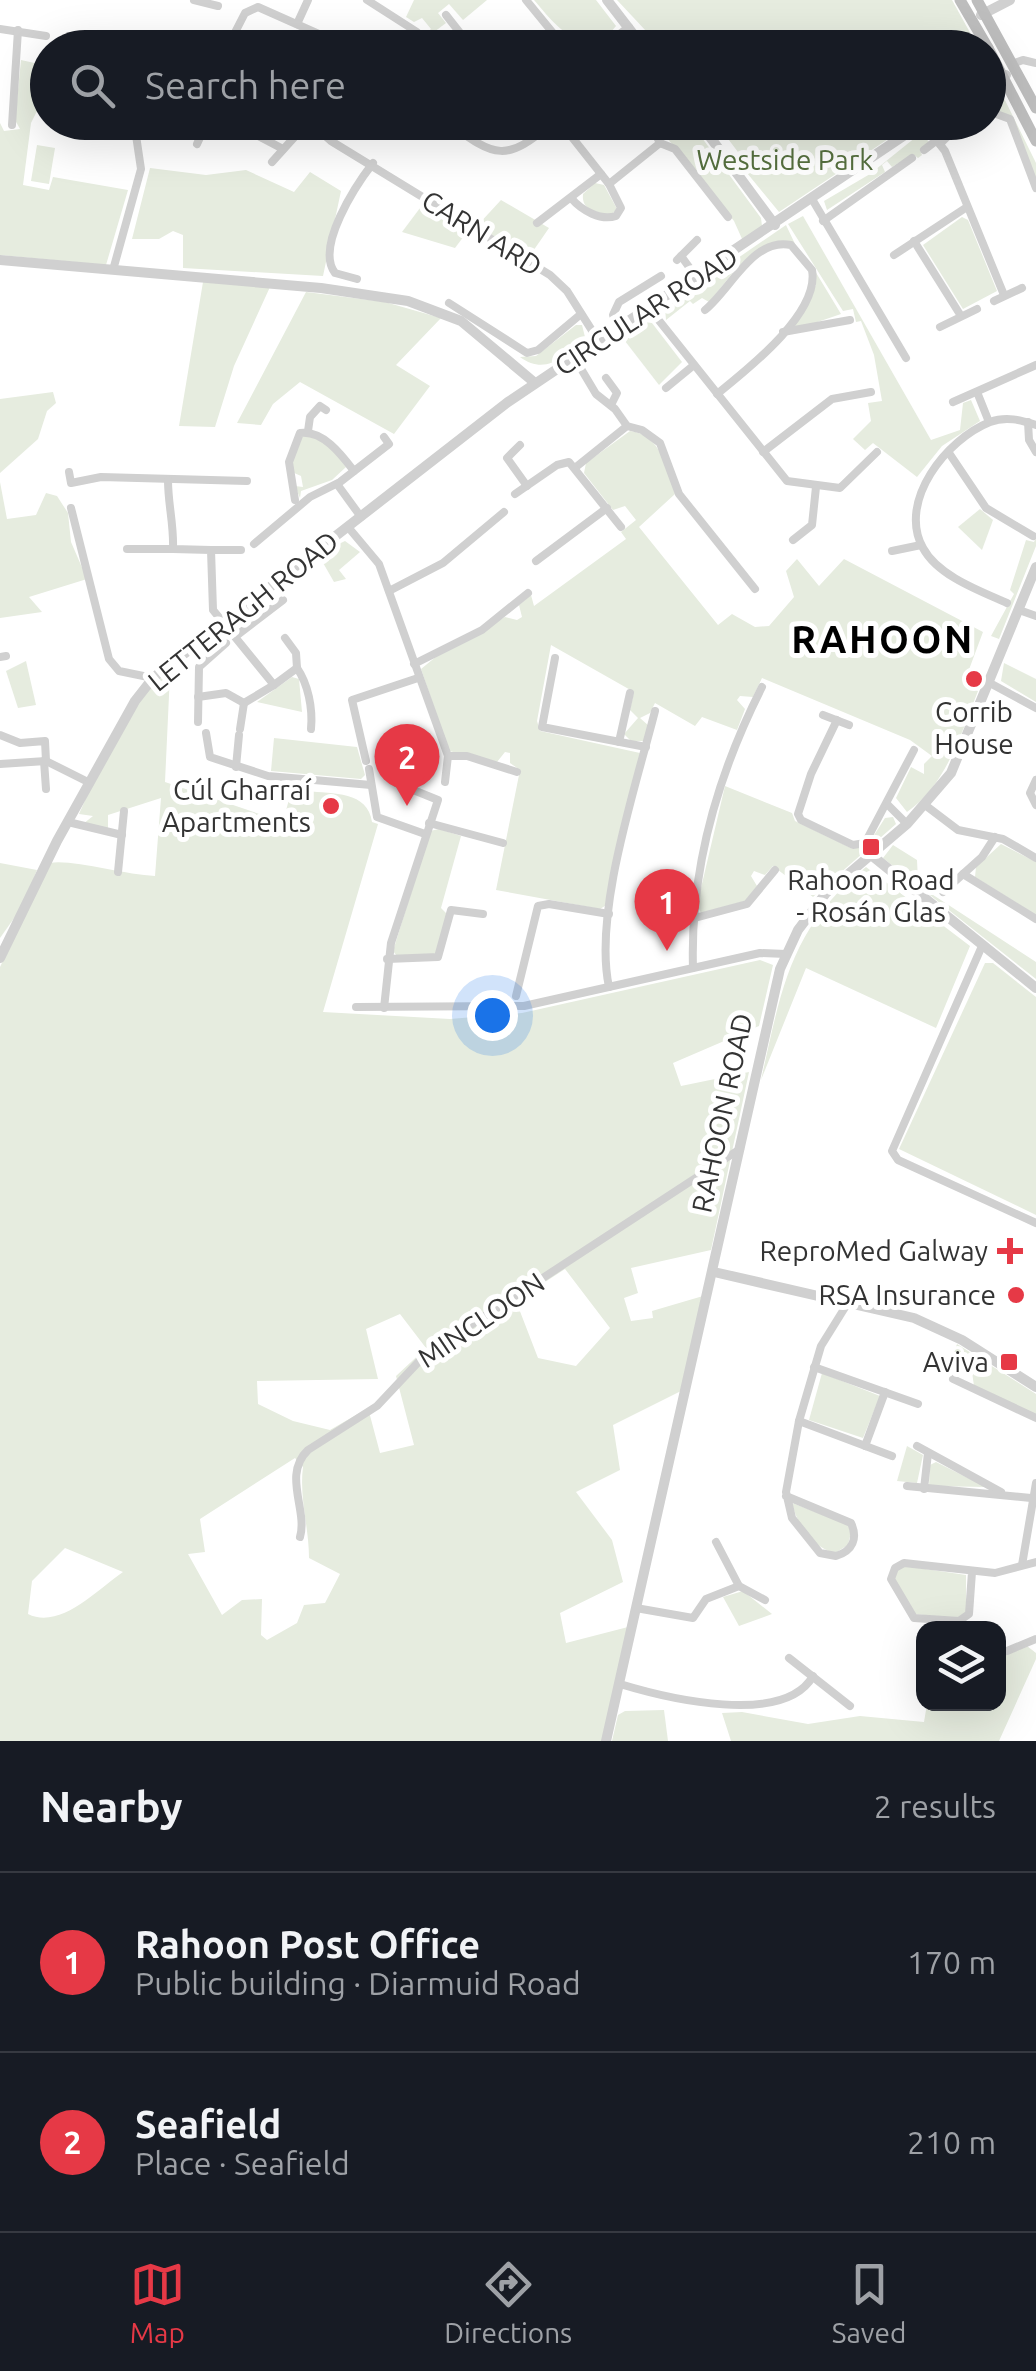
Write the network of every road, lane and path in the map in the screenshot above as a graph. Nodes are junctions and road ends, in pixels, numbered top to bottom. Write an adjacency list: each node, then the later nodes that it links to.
1 (194, 0): 9 (street)
2 (308, 0): 12 (street)
3 (366, 0): 19 (street)
4 (526, 0): 21 (street)
5 (607, 0): 13 (street)
6 (960, 0): 14 (main road)
7 (977, 0): 11 (main road)
8 (1010, 0): 11 (street)
9 (218, 6)
10 (446, 15): 20 (street)
11 (986, 16): 14 (street); 25 (main road)
12 (298, 24): 17 (street); 18 (street)
13 (628, 26): 22 (street); 23 (street)
14 (977, 26): 24 (main road)
15 (0, 28): 16 (street)
16 (18, 30): 26 (street); 33 (street)
17 (239, 30)
18 (311, 30)
19 (414, 30)
20 (458, 30)
21 (548, 30)
22 (623, 30)
23 (631, 30)
24 (979, 30)
25 (991, 30)
26 (30, 33)
27 (1036, 63): 28 (street)
28 (1006, 68)
29 (1006, 69): 31 (main road)
30 (1006, 70): 46 (main road)
31 (1036, 108)
32 (1006, 118): 57 (street)
33 (12, 126)
34 (137, 140): 69 (street)
35 (198, 140): 49 (street)
36 (265, 140): 50 (street)
37 (291, 140): 50 (street, CARN ARD)
38 (330, 140): 54 (street, CARN ARD)
39 (474, 140): 40 (street)
40 (532, 140)
41 (571, 140): 55 (street)
42 (659, 140): 48 (street)
43 (712, 140): 64 (street)
44 (898, 140): 59 (street, CIRCULAR ROAD)
45 (940, 140): 47 (street)
46 (1036, 141)
47 (938, 142): 51 (street); 60 (street)
48 (660, 143): 56 (street); 61 (street)
49 (196, 144)
50 (282, 149): 53 (street, CARN ARD)
51 (924, 150)
52 (912, 158): 62 (street)
53 (272, 162)
54 (373, 162): 72 (street); 80 (street, CARN ARD)
55 (600, 174): 56 (street); 58 (street)
56 (608, 184): 58 (street)
57 (1036, 188)
58 (572, 198): 63 (street)
59 (812, 200): 62 (street); 64 (street, CIRCULAR ROAD)
60 (966, 206): 66 (street); 74 (street)
61 (728, 217)
62 (823, 221): 88 (street)
63 (537, 223)
64 (776, 225): 71 (street, CIRCULAR ROAD)
65 (697, 240): 71 (street)
66 (914, 241): 67 (street); 81 (street)
67 (894, 256)
68 (0, 260): 69 (street, CIRCULAR ROAD)
69 (114, 270): 92 (street, CIRCULAR ROAD)
70 (661, 276): 83 (street)
71 (697, 278): 77 (street, CIRCULAR ROAD)
72 (357, 279)
73 (1022, 288): 74 (street)
74 (1004, 295): 75 (street)
75 (994, 301)
76 (456, 303): 80 (street)
77 (649, 308): 83 (street, CIRCULAR ROAD); 89 (street)
78 (978, 309): 81 (street)
79 (706, 310): 85 (street)
80 (581, 314): 86 (street, CARN ARD)
81 (961, 316): 84 (street)
82 (850, 320): 85 (street)
83 (618, 328): 86 (street, CIRCULAR ROAD)
84 (940, 328)
85 (783, 332): 96 (street)
86 (598, 340): 87 (street, CIRCULAR ROAD)
87 (574, 358): 92 (street, CIRCULAR ROAD); 98 (street)
88 (906, 358)
89 (694, 365): 93 (street); 96 (street)
90 (1036, 365): 95 (street)
91 (606, 378): 98 (street)
92 (535, 383): 125 (street, LETTERAGH ROAD)
93 (666, 388)
94 (871, 392): 106 (street)
95 (977, 392): 97 (street); 100 (street)
96 (718, 394): 106 (street)
97 (953, 402)
98 (611, 405): 102 (street)
99 (326, 410): 103 (street)
100 (989, 422): 101 (street); 108 (street)
101 (1032, 423): 109 (street)
102 (626, 426): 110 (street); 139 (street)
103 (308, 431): 111 (street); 116 (street)
104 (384, 437): 111 (street)
105 (520, 445): 118 (street)
106 (763, 452): 119 (street)
107 (878, 452): 119 (street)
108 (949, 452): 128 (street); 131 (street)
109 (1036, 452)
110 (576, 467): 118 (street); 123 (street)
111 (354, 471): 117 (street)
112 (68, 472): 113 (street)
113 (168, 480): 115 (street); 133 (street)
114 (302, 480): 116 (street)
115 (247, 481)
116 (290, 482): 121 (street)
117 (337, 484): 125 (street); 130 (street)
118 (527, 486): 120 (street)
119 (816, 488): 129 (street)
120 (515, 494)
121 (295, 500)
122 (70, 508): 153 (street)
123 (606, 508): 126 (street); 137 (street)
124 (504, 512): 140 (street)
125 (361, 516): 127 (street, LETTERAGH ROAD)
126 (621, 526)
127 (348, 527): 140 (street); 146 (street, LETTERAGH ROAD)
128 (1033, 536)
129 (793, 540)
130 (254, 544)
131 (921, 544): 136 (street); 143 (street)
132 (128, 549): 133 (street)
133 (174, 549): 134 (street)
134 (211, 550): 135 (street); 146 (street)
135 (241, 550)
136 (892, 552)
137 (536, 561)
138 (1036, 567): 144 (street, RAHOON ROAD)
139 (755, 589)
140 (388, 590): 151 (street)
141 (528, 593): 151 (street)
142 (283, 600): 147 (street)
143 (1007, 603)
144 (1018, 610): 145 (street); 155 (street, RAHOON ROAD)
145 (1036, 616)
146 (226, 624): 147 (street); 153 (street, LETTERAGH ROAD)
147 (236, 636): 156 (street)
148 (284, 638): 152 (street)
149 (226, 643): 159 (street)
150 (556, 658): 170 (street)
151 (414, 664): 154 (street)
152 (296, 668): 156 (street); 167 (street)
153 (153, 678): 180 (street, LETTERAGH ROAD)
154 (418, 678): 173 (street); 182 (street)
155 (988, 682): 161 (street); 186 (street, RAHOON ROAD)
156 (274, 685): 160 (street)
157 (762, 687): 203 (street)
158 (630, 693): 163 (street)
159 (198, 697): 160 (street); 165 (street)
160 (244, 703): 176 (street)
161 (1036, 708)
162 (823, 715): 164 (street)
163 (624, 718): 170 (street); 171 (street)
164 (837, 720): 166 (street); 185 (street)
165 (198, 722)
166 (849, 725)
167 (311, 729)
168 (206, 733): 176 (street)
169 (0, 735): 174 (street)
170 (619, 742): 171 (street)
171 (646, 747): 202 (street)
172 (914, 750): 185 (street)
173 (448, 756): 177 (street); 179 (street)
174 (45, 761): 175 (street); 180 (street); 183 (street)
175 (0, 764)
176 (236, 767): 182 (street)
177 (516, 772)
178 (1036, 780): 184 (street)
179 (445, 782)
180 (90, 783): 188 (street, LETTERAGH ROAD)
181 (396, 784): 189 (street)
182 (371, 785): 191 (street)
183 (46, 790)
184 (1036, 804)
185 (888, 805): 190 (street)
186 (925, 806): 190 (street, RAHOON ROAD); 193 (street)
187 (124, 811): 192 (street)
188 (68, 822): 192 (street); 207 (street, LETTERAGH ROAD)
189 (430, 823): 191 (street); 194 (street)
190 (907, 824): 195 (street, RAHOON ROAD)
191 (425, 834): 208 (street)
192 (122, 835): 198 (street)
193 (995, 837): 196 (street); 199 (street)
194 (503, 843)
195 (870, 854): 205 (street); 206 (street, RAHOON ROAD)
196 (1036, 858)
197 (775, 870): 203 (street)
198 (118, 872)
199 (963, 874): 200 (street); 204 (street)
200 (942, 892)
201 (483, 914): 208 (street)
202 (609, 914): 210 (street); 212 (street)
203 (691, 918): 209 (street)
204 (1036, 919)
205 (982, 946): 211 (street); 216 (street)
206 (786, 954): 209 (street); 215 (street, RAHOON ROAD)
207 (0, 958)
208 (387, 959): 214 (street)
209 (693, 968): 210 (street)
210 (609, 987): 214 (street)
211 (1036, 988)
212 (516, 996)
213 (356, 1007): 214 (street)
214 (384, 1008)
215 (740, 1149): 217 (street, RAHOON ROAD); 236 (street, MINCLOON)
216 (1036, 1223)
217 (714, 1272): 218 (street); 243 (street, RAHOON ROAD)
218 (849, 1301): 219 (street); 221 (street)
219 (814, 1368): 222 (street); 225 (street)
220 (953, 1379): 224 (street)
221 (1036, 1386)
222 (886, 1392): 223 (street); 226 (street)
223 (918, 1404)
224 (1036, 1418)
225 (799, 1420): 226 (street); 234 (street)
226 (865, 1446): 229 (street)
227 (917, 1446): 228 (street)
228 (928, 1452): 232 (street); 233 (street)
229 (892, 1456)
230 (1036, 1483): 235 (street)
231 (907, 1486): 232 (street)
232 (924, 1489): 233 (street)
233 (1007, 1494): 235 (street)
234 (786, 1496): 234 (street)
235 (1031, 1498): 239 (street)
236 (300, 1537)
237 (716, 1542): 241 (street)
238 (1036, 1562): 239 (street)
239 (1022, 1564): 240 (street)
240 (972, 1572): 240 (street)
241 (739, 1586): 242 (street); 243 (street)
242 (765, 1600)
243 (636, 1608): 248 (street, RAHOON ROAD)
244 (1036, 1638): 245 (street)
245 (1007, 1651)
246 (789, 1658): 247 (street)
247 (813, 1676): 248 (street); 249 (street)
248 (620, 1684): 250 (street, RAHOON ROAD)
249 (850, 1706)
250 (606, 1741)

